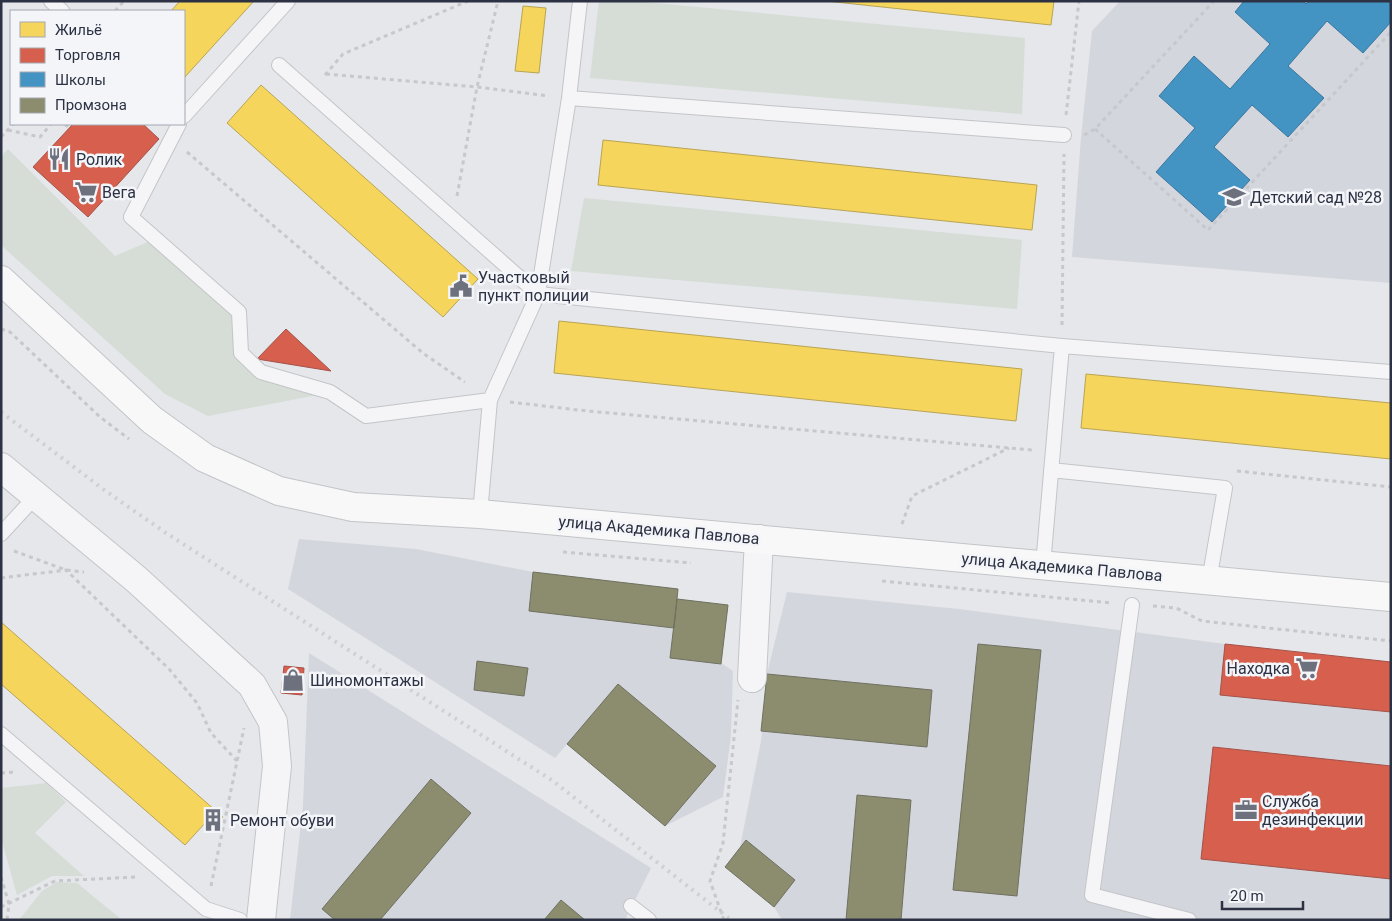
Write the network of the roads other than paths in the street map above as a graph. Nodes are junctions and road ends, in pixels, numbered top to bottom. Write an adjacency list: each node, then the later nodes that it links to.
1 (51, 1): 4 (lane)
2 (288, 1): 7 (lane)
3 (580, 1): 6 (lane)
4 (61, 10)
5 (279, 65): 11 (lane)
6 (569, 98): 9 (lane); 11 (lane)
7 (185, 115)
8 (178, 125): 14 (lane)
9 (1064, 135)
10 (1, 280): 18 (main road, улица Академика Павлова)
11 (538, 294): 12 (lane); 14 (lane)
12 (1062, 346): 13 (lane); 16 (lane)
13 (1391, 372)
14 (490, 400): 18 (lane)
15 (1, 467): 17 (street)
16 (1051, 470): 21 (lane); 22 (lane)
17 (36, 496): 19 (lane); 29 (street)
18 (480, 514): 20 (main road, улица Академика Павлова)
19 (1, 534)
20 (760, 539): 21 (main road, улица Академика Павлова); 25 (street)
21 (1043, 565): 22 (main road, улица Академика Павлова)
22 (1210, 581): 23 (main road, улица Академика Павлова)
23 (1391, 597)
24 (1132, 605): 31 (lane)
25 (752, 678)
26 (1, 734): 28 (lane)
27 (630, 906): 30 (lane)
28 (240, 920)
29 (261, 920)
30 (649, 920)
31 (1189, 920)

